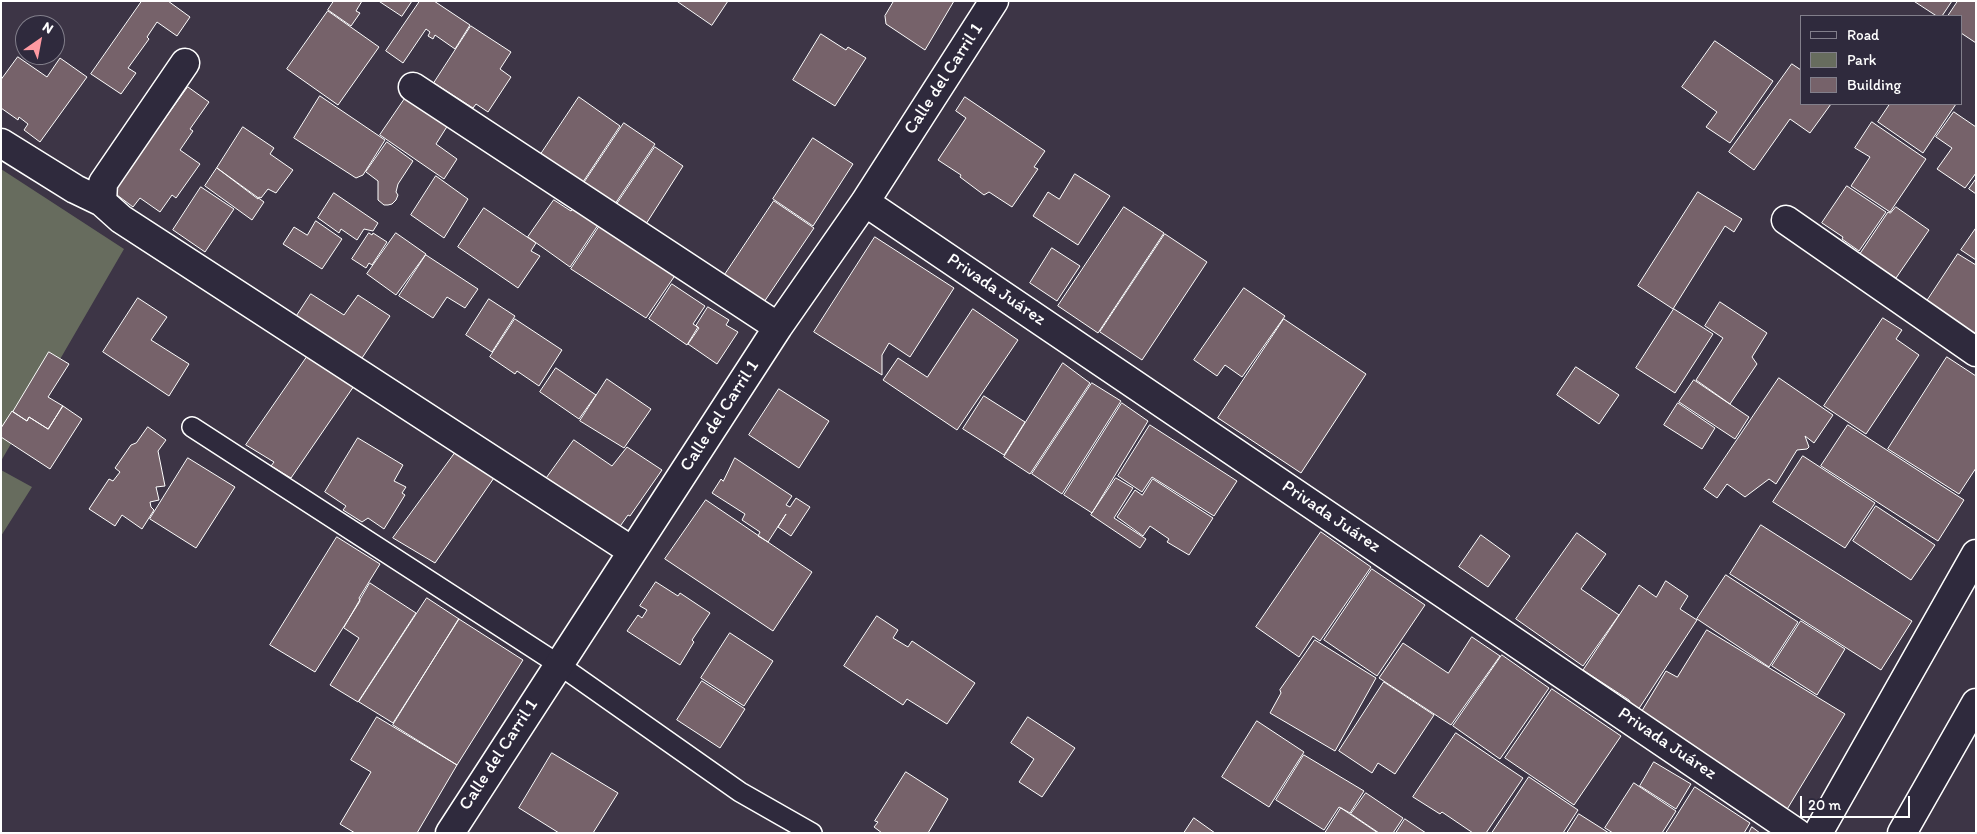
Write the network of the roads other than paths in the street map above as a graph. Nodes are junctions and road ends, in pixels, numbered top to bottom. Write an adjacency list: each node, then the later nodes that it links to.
1 (994, 1): 6 (street, Calle del Carril 1)
2 (185, 63): 5 (street)
3 (413, 87): 8 (street)
4 (1, 143): 5 (street)
5 (102, 202): 11 (street)
6 (865, 202): 8 (street, Calle del Carril 1); 17 (street, Privada Juárez)
7 (1786, 220): 9 (street)
8 (778, 327): 11 (street, Calle del Carril 1)
9 (1976, 352)
10 (192, 427): 13 (lane)
11 (632, 551): 13 (street, Calle del Carril 1)
12 (1976, 554): 18 (street)
13 (558, 664): 15 (street, Calle del Carril 1); 16 (lane)
14 (1976, 702): 19 (street)
15 (450, 833)
16 (812, 833)
17 (1797, 833)
18 (1818, 833)
19 (1902, 833)

